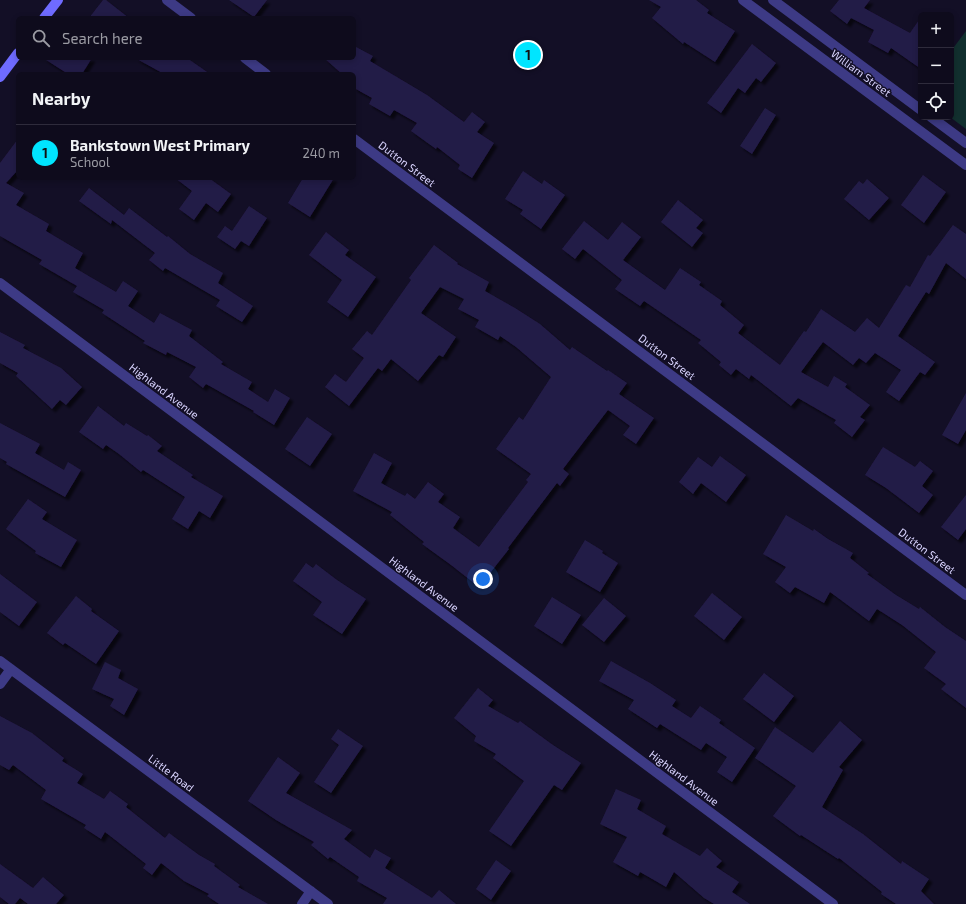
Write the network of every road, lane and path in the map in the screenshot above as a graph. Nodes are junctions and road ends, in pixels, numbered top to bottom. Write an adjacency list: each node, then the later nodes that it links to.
1 (58, 0): 5 (main road)
2 (166, 0): 6 (street)
3 (743, 0): 15 (street, William Street)
4 (773, 0): 11 (street, William Street)
5 (46, 16)
6 (188, 16)
7 (16, 56): 10 (main road)
8 (248, 60): 9 (street)
9 (263, 72)
10 (0, 77)
11 (918, 108)
12 (935, 120): 14 (street)
13 (356, 140): 17 (street, Dutton Street)
14 (966, 143)
15 (966, 165)
16 (0, 284): 24 (street, Highland Avenue)
17 (966, 595)
18 (0, 660): 19 (street, Little Road)
19 (11, 669): 20 (street); 21 (street, Little Road)
20 (0, 684)
21 (311, 891): 22 (street); 23 (street, Little Road)
22 (302, 904)
23 (328, 904)
24 (833, 904)

